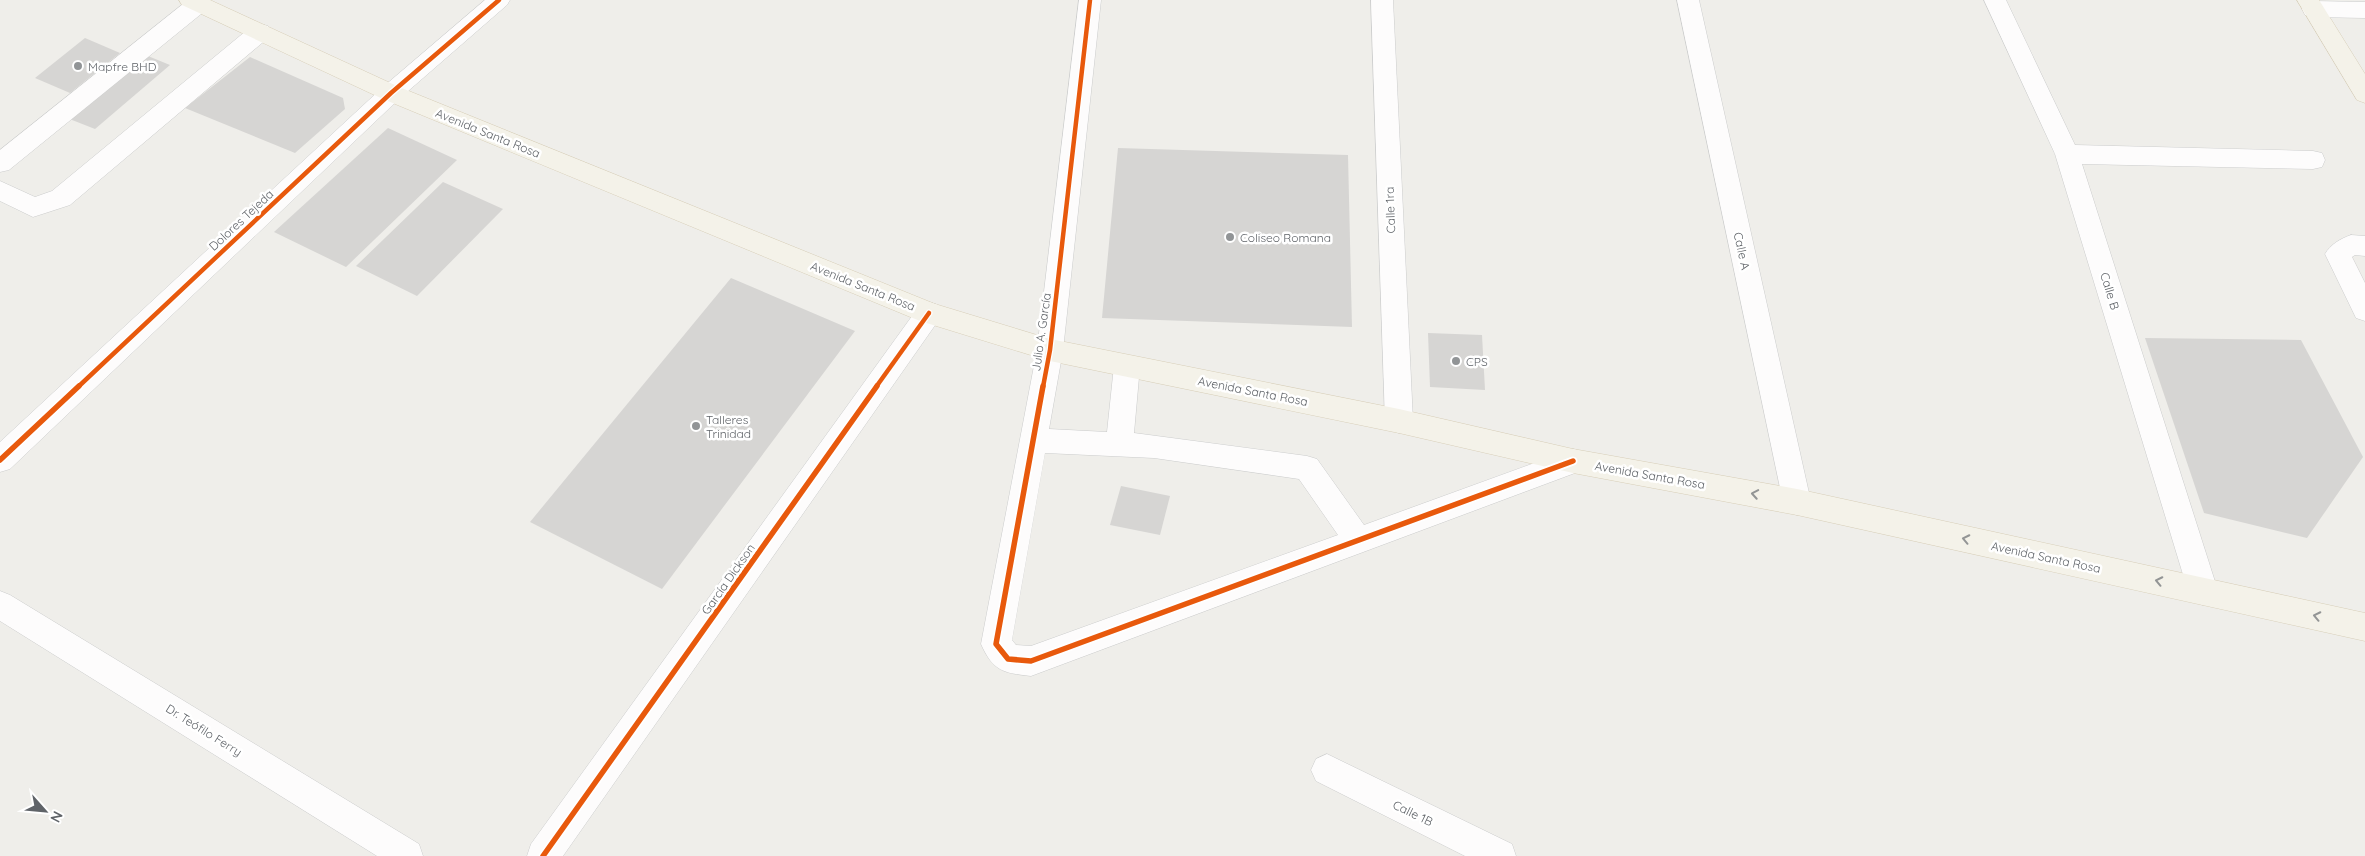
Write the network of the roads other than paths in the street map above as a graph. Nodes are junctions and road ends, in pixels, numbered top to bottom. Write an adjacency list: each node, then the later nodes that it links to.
1 (499, 0): 10 (street, Dolores Tejeda)
2 (1090, 0): 19 (street, Julio A. García)
3 (1382, 0): 21 (street, Calle 1ra)
4 (1688, 0): 26 (street, Calle A)
5 (1995, 0): 12 (street, Calle B)
6 (194, 2): 9 (main road, Avenida Santa Rosa); 14 (street)
7 (2310, 4): 8 (street); 11 (main road)
8 (2365, 10)
9 (260, 32): 10 (main road, Avenida Santa Rosa); 15 (street)
10 (391, 93): 18 (main road, Avenida Santa Rosa); 24 (street, Dolores Tejeda)
11 (2365, 94)
12 (2067, 154): 13 (street); 28 (street, Calle B)
13 (2314, 160)
14 (0, 162)
15 (0, 190)
16 (2365, 246): 17 (street)
17 (2365, 310)
18 (929, 313): 19 (main road, Avenida Santa Rosa); 33 (street, García Dickson)
19 (1050, 350): 20 (main road, Avenida Santa Rosa); 22 (street, Julio A. García)
20 (1127, 366): 21 (main road, Avenida Santa Rosa); 23 (street)
21 (1399, 421): 25 (main road, Avenida Santa Rosa)
22 (1033, 440): 23 (street); 27 (street, Julio A. García)
23 (1119, 445): 27 (street)
24 (0, 460)
25 (1573, 461): 26 (main road, Avenida Santa Rosa, one-way to 25); 27 (street)
26 (1797, 502): 28 (main road, Avenida Santa Rosa, one-way to 26)
27 (1358, 540)
28 (2203, 591): 30 (main road, Avenida Santa Rosa, one-way to 28)
29 (0, 605): 32 (street, Dr. Teófilo Ferry)
30 (2365, 627)
31 (1327, 770): 34 (street, Calle 1B)
32 (407, 856)
33 (543, 856)
34 (1500, 856)

